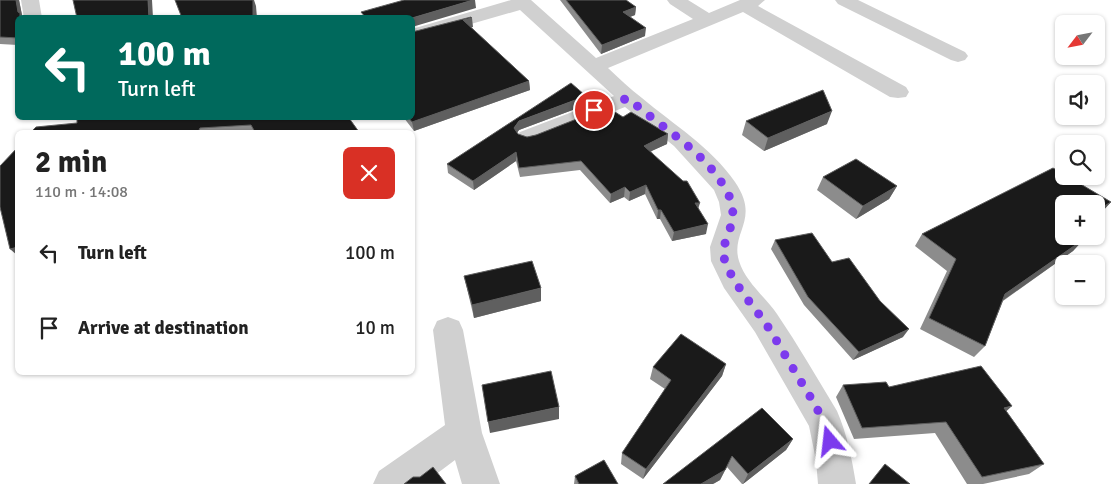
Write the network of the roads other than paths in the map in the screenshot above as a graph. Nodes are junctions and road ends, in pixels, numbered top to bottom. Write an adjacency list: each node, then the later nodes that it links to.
1 (30, 0): 6 (street)
2 (676, 0): 7 (street)
3 (844, 0): 9 (street)
4 (522, 2): 8 (street); 10 (street)
5 (750, 2): 7 (street); 11 (street)
6 (32, 15)
7 (707, 20): 10 (street)
8 (415, 34)
9 (958, 56)
10 (593, 67): 12 (street)
11 (898, 92)
12 (628, 98): 13 (street); 18 (street)
13 (528, 137)
14 (448, 330): 15 (street)
15 (464, 433): 16 (street); 17 (street)
16 (392, 484)
17 (481, 484)
18 (837, 484)

